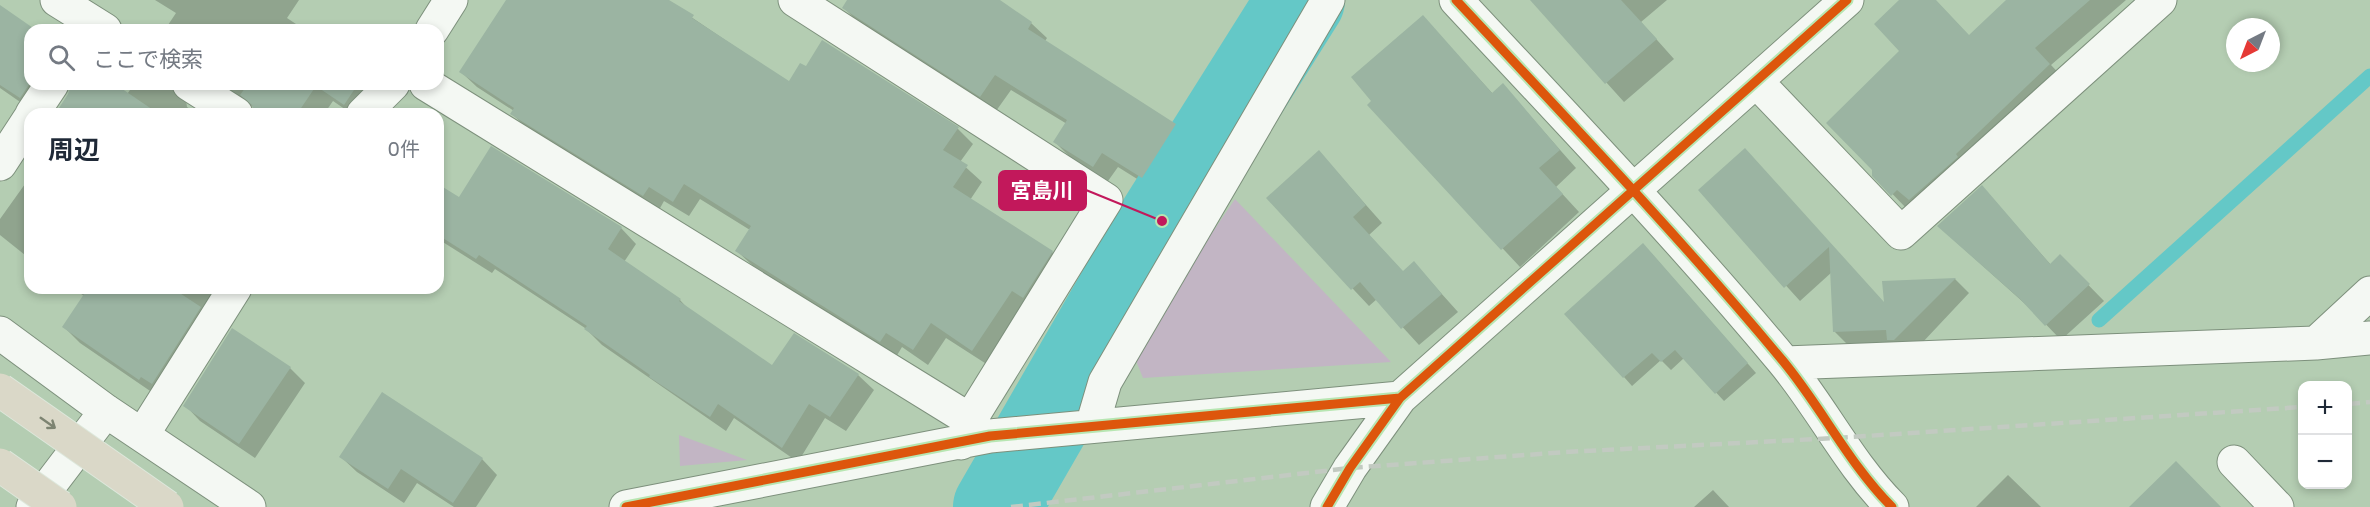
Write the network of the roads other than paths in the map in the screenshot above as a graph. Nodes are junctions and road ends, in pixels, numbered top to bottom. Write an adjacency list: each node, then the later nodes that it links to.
1 (57, 0): 8 (street)
2 (451, 0): 9 (street)
3 (795, 0): 31 (street)
4 (1328, 0): 30 (street)
5 (1456, 0): 20 (street)
6 (1847, 0): 10 (street)
7 (2160, 0): 10 (street)
8 (91, 24)
9 (436, 24)
10 (1756, 81): 20 (street)
11 (48, 90): 15 (street)
12 (198, 90): 16 (street)
13 (387, 90): 17 (street)
14 (435, 90): 31 (street)
15 (36, 108)
16 (227, 108)
17 (369, 108)
18 (24, 127): 19 (street)
19 (0, 164)
20 (1633, 190): 26 (street); 28 (street)
21 (2370, 293): 25 (street)
22 (231, 294): 32 (street)
23 (0, 333): 29 (street)
24 (2370, 338): 25 (street)
25 (2316, 343): 26 (street)
26 (1785, 363): 35 (street)
27 (0, 390): 38 (highway, one-way to 38, bridge)
28 (1400, 398): 30 (street); 41 (street)
29 (106, 411): 32 (street); 36 (street)
30 (1079, 427): 31 (street)
31 (973, 433): 40 (street)
32 (143, 434): 39 (street)
33 (2234, 462): 42 (street)
34 (0, 465): 37 (highway, bridge)
35 (1881, 503)
36 (33, 507)
37 (60, 507)
38 (167, 507)
39 (249, 507)
40 (626, 507)
41 (1327, 507)
42 (2277, 507)

